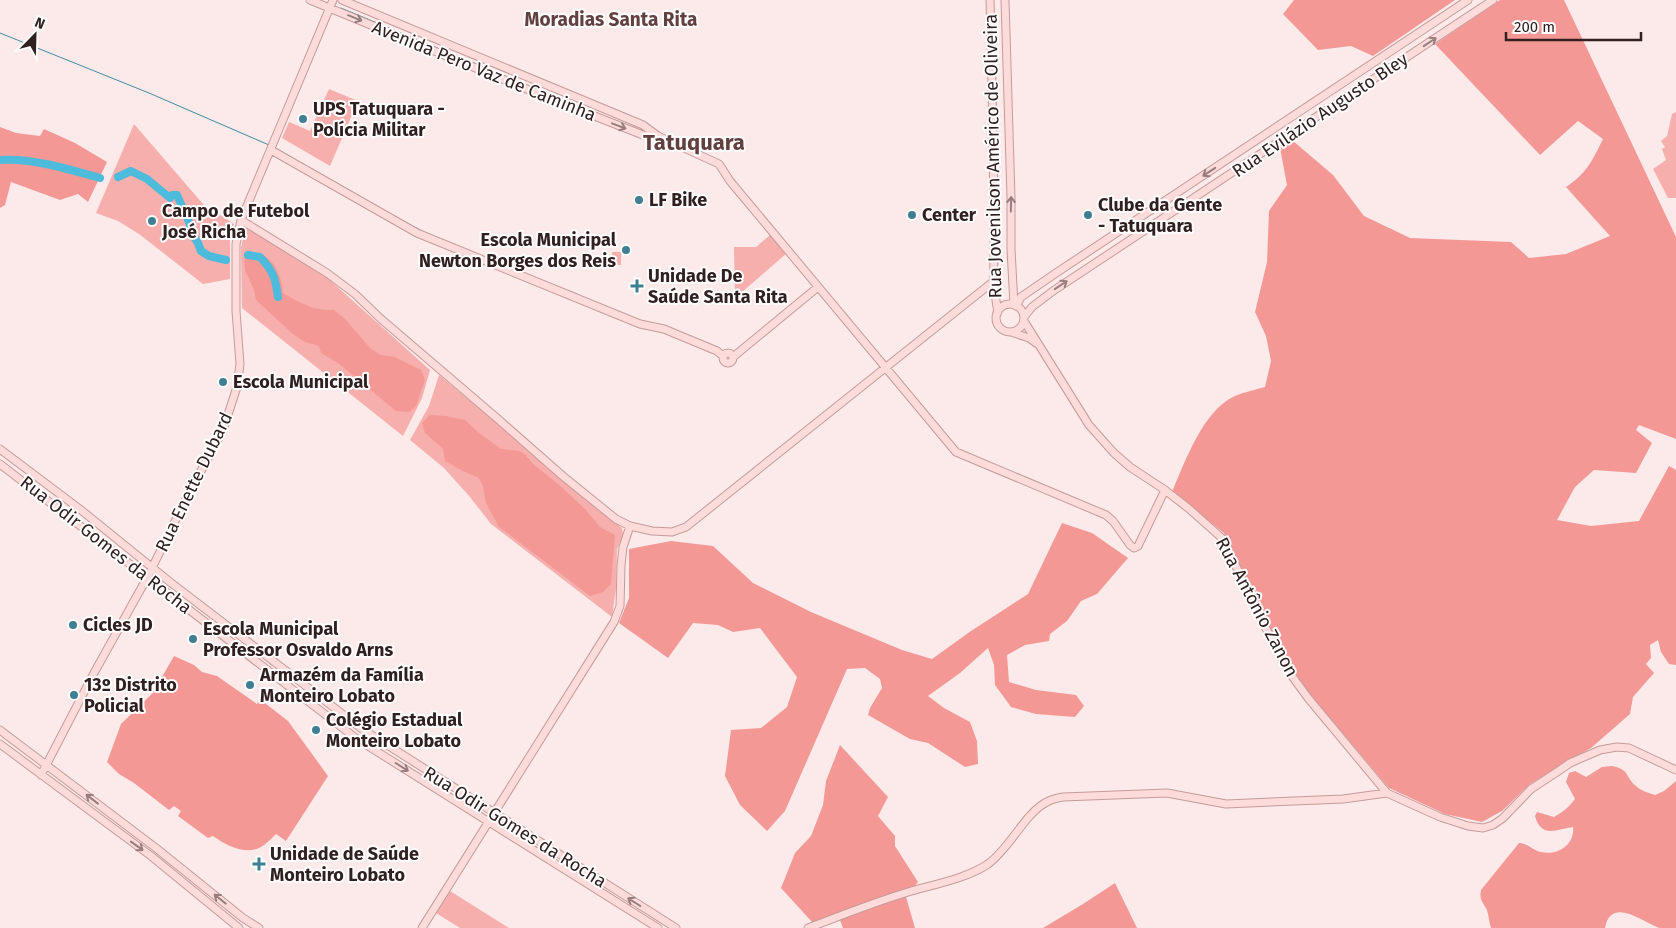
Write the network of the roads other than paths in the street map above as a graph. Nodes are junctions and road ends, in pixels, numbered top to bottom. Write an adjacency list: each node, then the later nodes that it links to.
1 (310, 0): 8 (street, Avenida Pero Vaz de Caminha)
2 (333, 0): 8 (street, Rua Enette Dubard)
3 (342, 0): 9 (street, Avenida Pero Vaz de Caminha)
4 (990, 0): 12 (street, Rua Jovenilson Américo de Oliveira)
5 (1005, 0): 14 (street, Rua Jovenilson Américo de Oliveira, one-way to 5)
6 (1468, 0): 15 (street, Rua Evilázio Augusto Bley, one-way to 15)
7 (1493, 0): 18 (street, Rua Evilázio Augusto Bley, one-way to 7)
8 (330, 8): 9 (street, Avenida Pero Vaz de Caminha, one-way to 9); 10 (street, Rua Enette Dubard)
9 (658, 136): 13 (street, Avenida Pero Vaz de Caminha)
10 (273, 147): 11 (street, Rua Enette Dubard); 13 (street)
11 (241, 220): 25 (street); 26 (street, Rua Enette Dubard)
12 (994, 281): 17 (street, Rua Jovenilson Américo de Oliveira); 21 (street)
13 (818, 287): 21 (street, Avenida Pero Vaz de Caminha)
14 (1014, 294): 15 (street); 16 (street, Rua Jovenilson Américo de Oliveira)
15 (1021, 297): 16 (street, Rua Evilázio Augusto Bley)
16 (1015, 305): 17 (street); 18 (street)
17 (998, 312): 19 (street)
18 (1024, 319): 19 (street); 20 (street, Rua Antônio Zanon)
19 (1011, 332): 20 (street)
20 (1041, 347): 24 (street, Rua Antônio Zanon)
21 (886, 367): 24 (street, Avenida Pero Vaz de Caminha); 25 (street)
22 (0, 449): 26 (street, Rua Odir Gomes da Rocha)
23 (0, 464): 27 (street, Rua Odir Gomes da Rocha)
24 (1165, 490): 33 (street, Rua Antônio Zanon)
25 (630, 526): 34 (street)
26 (152, 567): 27 (street, Rua Enette Dubard); 34 (street, Rua Odir Gomes da Rocha)
27 (148, 576): 30 (street, Rua Enette Dubard); 35 (street, Rua Odir Gomes da Rocha, one-way to 35)
28 (0, 730): 30 (street)
29 (0, 744): 32 (street)
30 (46, 764): 32 (street, Rua Enette Dubard); 37 (street, one-way to 30)
31 (1676, 770): 33 (street, Rua Antônio Zanon)
32 (41, 775): 36 (street, one-way to 36)
33 (1388, 793): 41 (street)
34 (494, 814): 35 (street); 40 (street, Rua Odir Gomes da Rocha, one-way to 34)
35 (489, 822): 38 (street); 39 (street, Rua Odir Gomes da Rocha)
36 (239, 928)
37 (259, 928)
38 (422, 928)
39 (658, 928)
40 (676, 928)
41 (808, 928)

